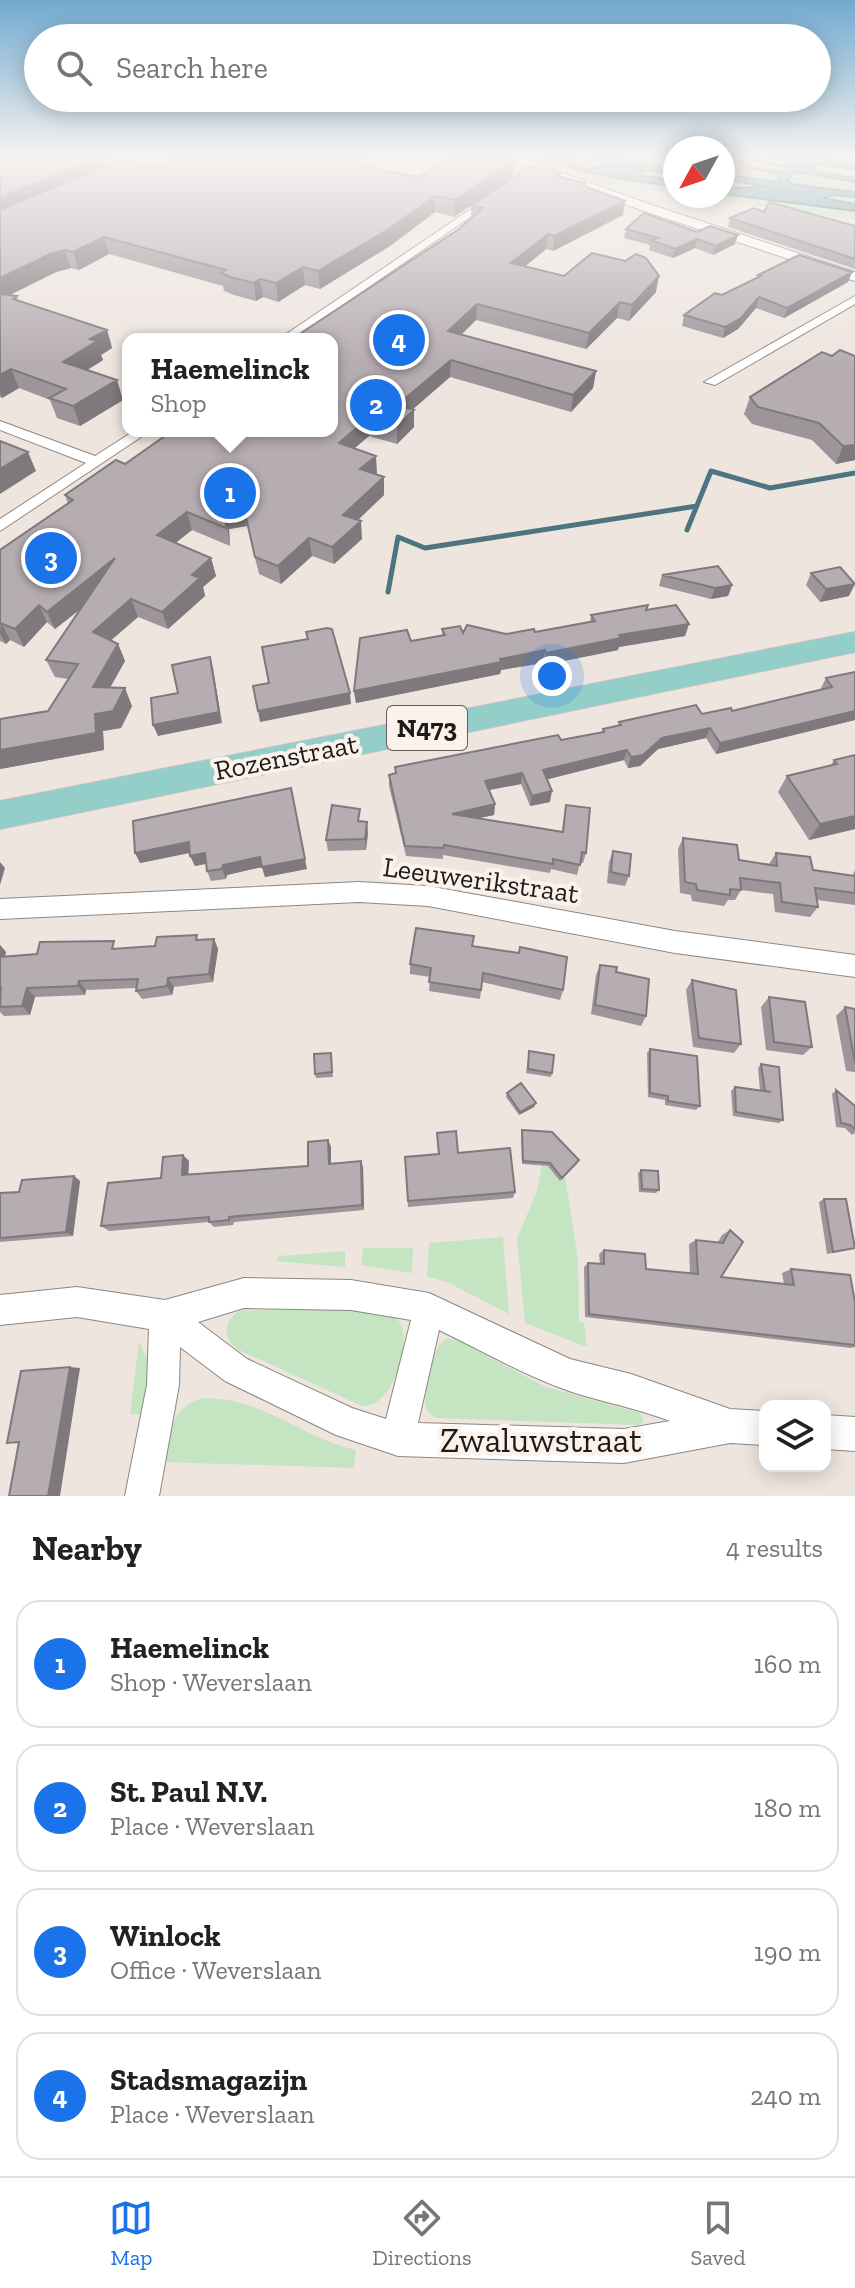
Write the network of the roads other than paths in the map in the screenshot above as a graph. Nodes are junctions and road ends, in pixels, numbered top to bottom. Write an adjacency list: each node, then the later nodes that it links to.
1 (451, 226): 5 (street)
2 (704, 226): 3 (street)
3 (855, 277)
4 (855, 299): 6 (street)
5 (294, 333)
6 (710, 382)
7 (0, 425): 9 (street)
8 (134, 437): 9 (street)
9 (97, 462): 10 (street)
10 (0, 526)
11 (855, 642): 12 (main road, Rozenstraat / N473)
12 (0, 815)
13 (0, 909): 14 (street, Leeuwerikstraat)
14 (855, 966)
15 (429, 1308): 17 (street, Zwaluwstraat); 18 (street, Zwaluwstraat); 22 (street, Zwaluwstraat)
16 (0, 1310): 17 (street, Zwaluwstraat)
17 (165, 1316): 22 (street, Zwaluwstraat); 23 (street)
18 (730, 1426): 19 (street, Zwaluwstraat); 22 (street, Zwaluwstraat)
19 (759, 1428)
20 (831, 1432): 21 (street)
21 (855, 1434)
22 (398, 1439)
23 (142, 1496)

